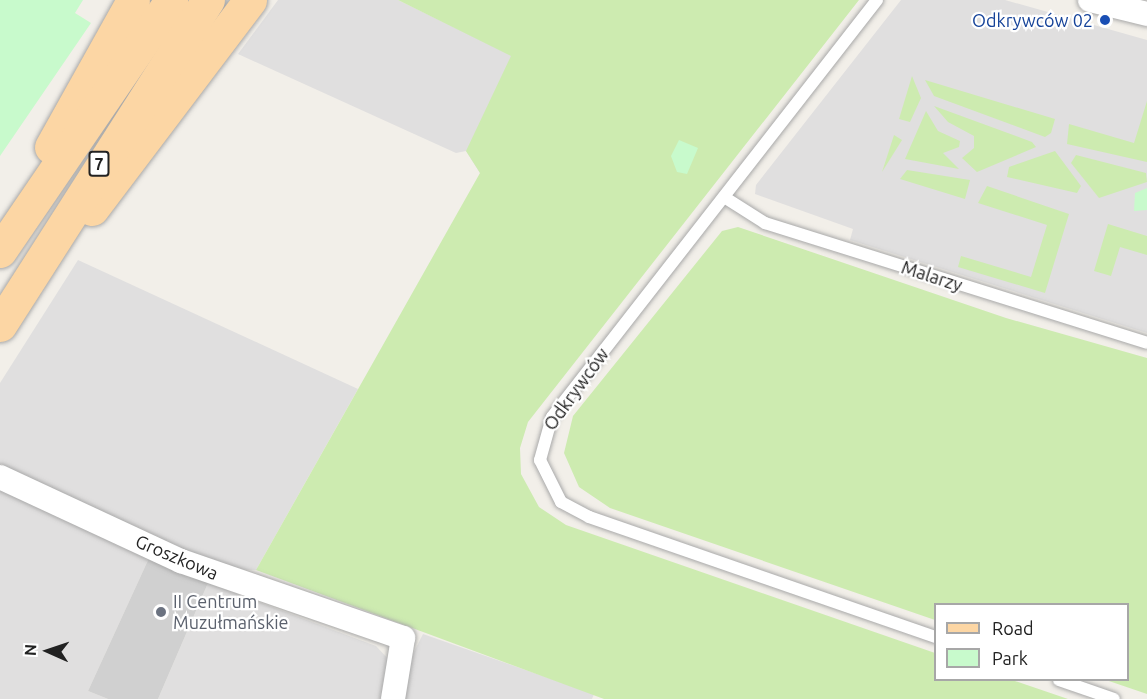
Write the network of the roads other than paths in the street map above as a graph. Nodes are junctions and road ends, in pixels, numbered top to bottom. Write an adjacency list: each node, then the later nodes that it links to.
1 (133, 0): 9 (main road)
2 (208, 0): 7 (main road, 7)
3 (250, 0): 10 (main road)
4 (877, 0): 8 (lane, Odkrywców)
5 (1090, 0): 6 (street)
6 (1147, 14)
7 (170, 21): 9 (main road, 7); 10 (main road, 7)
8 (724, 197): 12 (lane, Malarzy); 14 (lane, Odkrywców)
9 (1, 250)
10 (21, 293): 11 (main road, 7)
11 (0, 325)
12 (1147, 343)
13 (0, 477): 16 (street, Groszkowa)
14 (934, 636)
15 (1062, 681): 17 (lane)
16 (393, 699)
17 (1114, 699)

